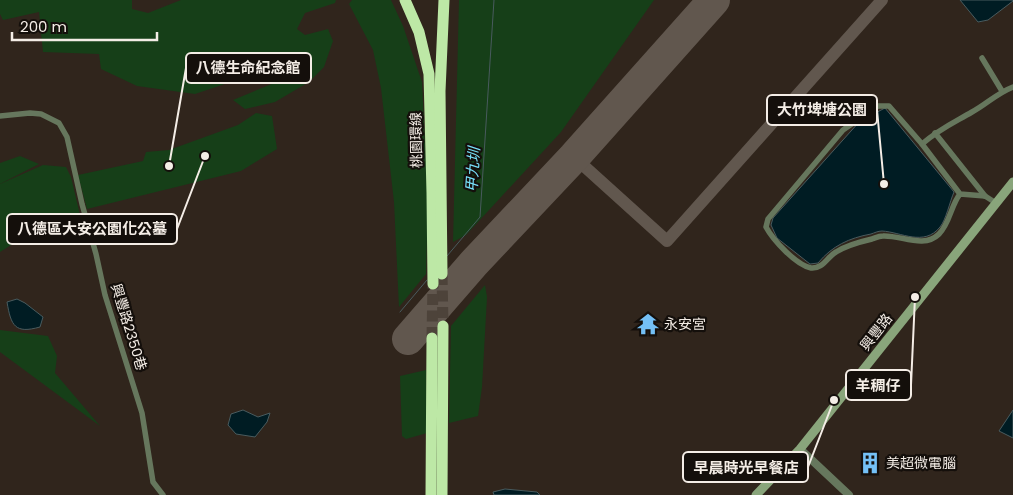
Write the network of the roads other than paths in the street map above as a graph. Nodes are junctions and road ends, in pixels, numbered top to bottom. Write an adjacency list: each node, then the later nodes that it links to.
1 (405, 0): 2 (highway, 桃園環線)
2 (444, 0)
3 (982, 58): 5 (street)
4 (1013, 87): 5 (street)
5 (1002, 91): 7 (street)
6 (0, 116): 17 (street, 興豐路2350巷)
7 (935, 133): 8 (street); 12 (street)
8 (922, 144): 11 (street); 11 (street)
9 (1013, 182): 13 (main road, 興豐路)
10 (1013, 191): 16 (main road, 興豐路)
11 (960, 194): 12 (street)
12 (985, 196): 13 (street)
13 (996, 203): 16 (main road, 興豐路)
14 (443, 326): 19 (highway)
15 (432, 338): 18 (highway)
16 (802, 451): 20 (main road, 興豐路); 21 (main road, 興豐路); 22 (street)
17 (163, 495)
18 (431, 495)
19 (442, 495)
20 (756, 495)
21 (764, 495)
22 (849, 495)

